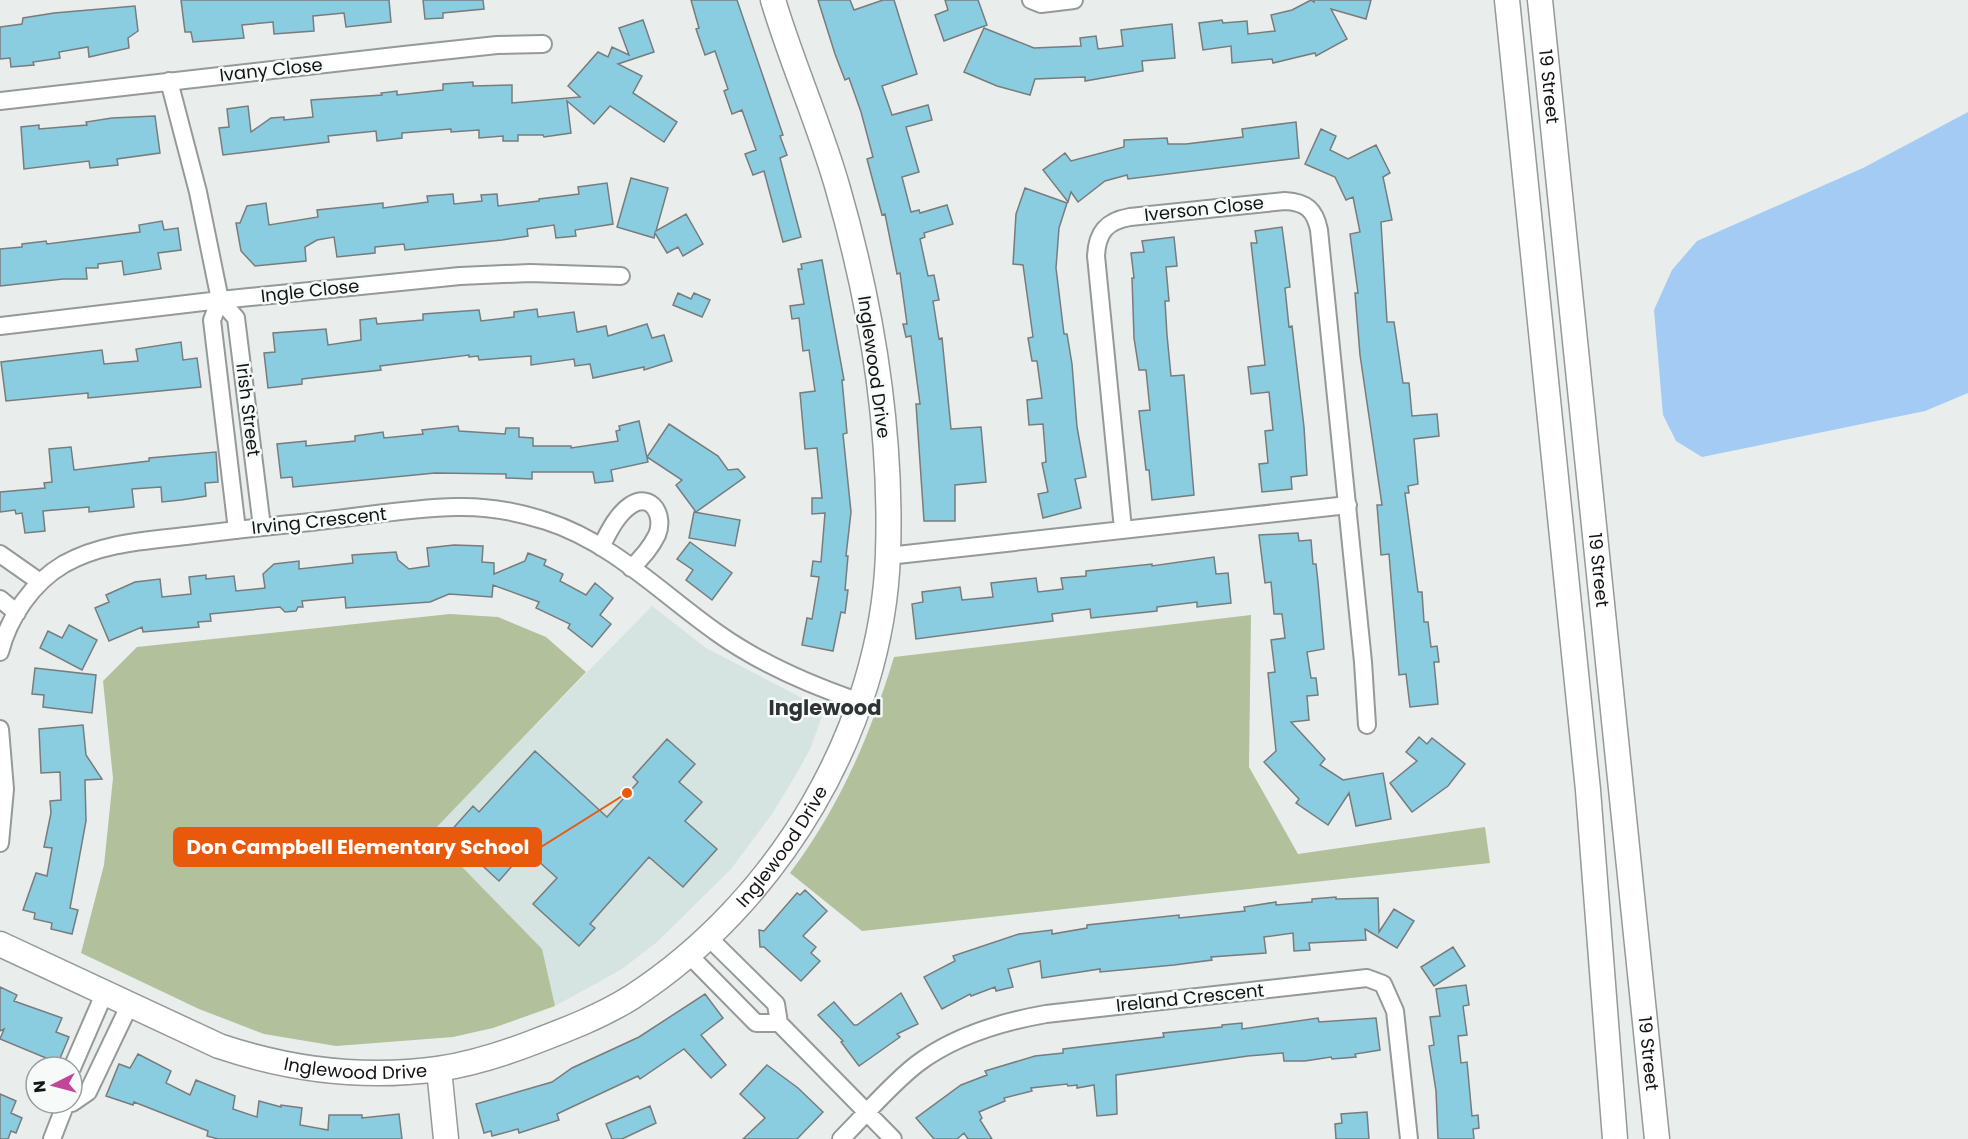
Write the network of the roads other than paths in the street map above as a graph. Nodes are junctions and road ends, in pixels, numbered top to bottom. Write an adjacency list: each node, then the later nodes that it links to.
1 (774, 0): 20 (main road, Inglewood Drive)
2 (1031, 0): 3 (street)
3 (1074, 0)
4 (1507, 0): 46 (main road, 19 Street)
5 (1540, 0): 47 (main road, 19 Street)
6 (543, 44): 7 (street, Ivany Close)
7 (169, 81): 8 (street, Ivany Close); 10 (street, Irish Street)
8 (0, 101)
9 (621, 276): 10 (street, Ingle Close)
10 (220, 300): 11 (street, Ingle Close); 12 (street, Irish Street); 13 (street, Irish Street)
11 (0, 326)
12 (249, 412): 13 (street); 15 (street, Irish Street)
13 (224, 415): 16 (street, Irish Street)
14 (1348, 505): 17 (street); 17 (street, Iverson Close); 27 (street, Iverson Close)
15 (262, 527): 16 (street, Irving Crescent); 18 (street, Irving Crescent)
16 (237, 530): 22 (street, Irving Crescent)
17 (1123, 530): 20 (street)
18 (601, 547): 21 (street, Irving Crescent); 21 (street)
19 (0, 554): 22 (street)
20 (888, 556): 26 (main road, Inglewood Drive)
21 (631, 568): 26 (street, Irving Crescent)
22 (40, 582): 24 (street, Irving Crescent)
23 (0, 599): 24 (street)
24 (17, 613): 25 (street, Irving Crescent)
25 (0, 652)
26 (860, 702): 30 (main road, Inglewood Drive)
27 (1367, 725)
28 (0, 729): 29 (street)
29 (0, 843)
30 (707, 936): 32 (main road, Inglewood Drive); 35 (street)
31 (0, 944): 33 (main road, Inglewood Drive)
32 (688, 954): 35 (street); 37 (main road, Inglewood Drive)
33 (105, 992): 34 (main road, Inglewood Drive); 36 (street)
34 (130, 1004): 37 (main road, Inglewood Drive); 38 (street)
35 (779, 1023): 39 (street)
36 (78, 1055)
37 (439, 1069): 42 (main road)
38 (84, 1095)
39 (867, 1113): 43 (street, Ireland Crescent); 44 (street); 45 (street, Ireland Crescent)
40 (64, 1115): 41 (street)
41 (52, 1139)
42 (446, 1139)
43 (841, 1139)
44 (893, 1139)
45 (1409, 1139)
46 (1615, 1139)
47 (1657, 1139)

